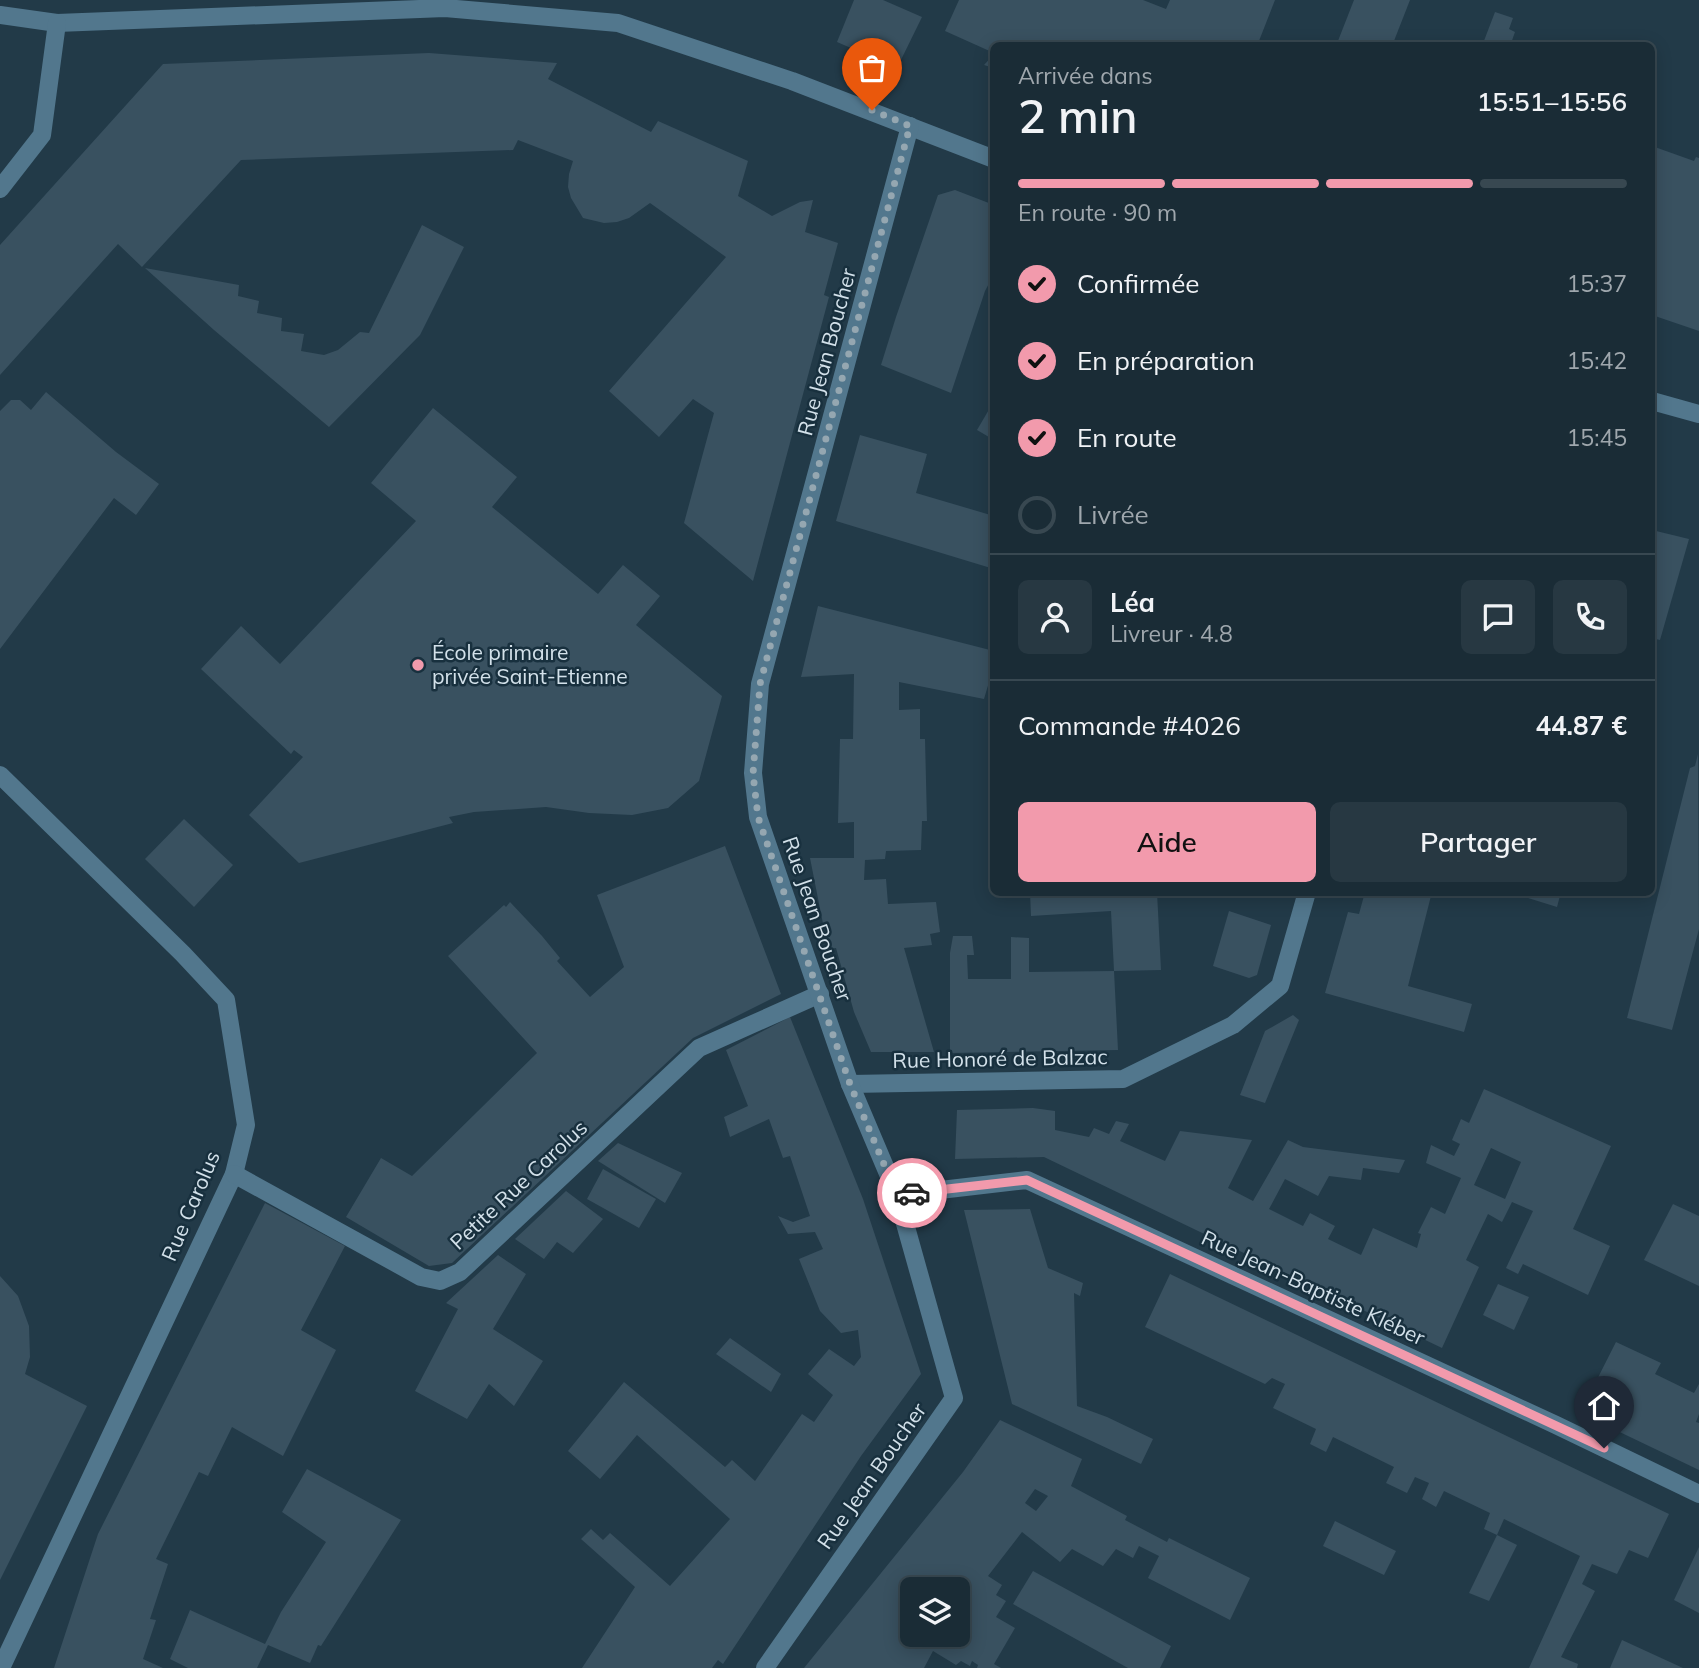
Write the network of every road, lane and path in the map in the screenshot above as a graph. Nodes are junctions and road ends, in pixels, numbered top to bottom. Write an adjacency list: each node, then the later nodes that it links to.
1 (0, 15): 2 (street)
2 (58, 23): 3 (street); 5 (street)
3 (910, 126): 4 (street); 10 (street, Rue Jean Boucher)
4 (990, 157)
5 (0, 189)
6 (1655, 402): 7 (street)
7 (1699, 414)
8 (0, 775): 12 (street, Rue Carolus)
9 (1306, 896): 11 (street, Rue Honoré de Balzac)
10 (820, 994): 11 (street, Rue Jean Boucher); 12 (street, Petite Rue Carolus)
11 (850, 1084): 13 (street, Rue Jean Boucher)
12 (234, 1174): 15 (street, Rue Carolus)
13 (897, 1195): 14 (street, Rue Jean-Baptiste Kléber); 16 (street, Rue Jean Boucher)
14 (1699, 1494)
15 (1, 1668)
16 (765, 1668)

